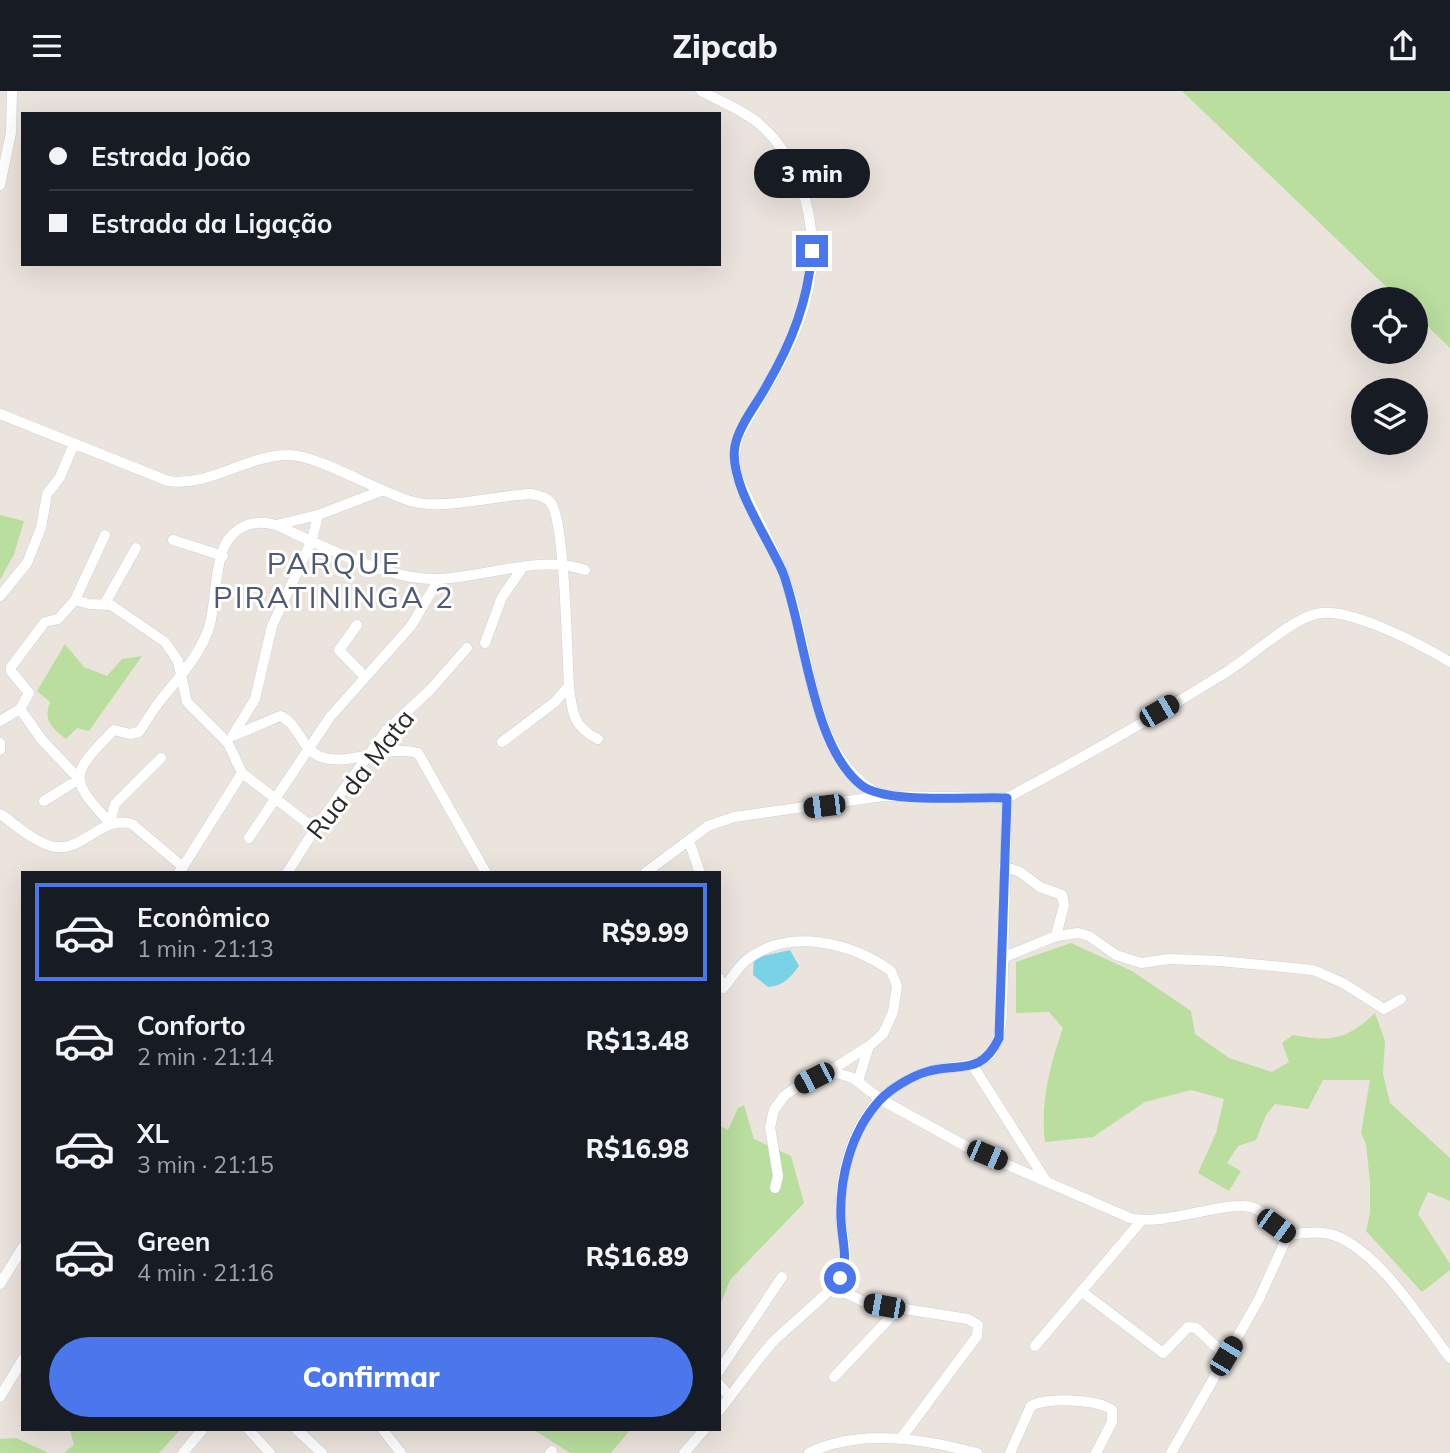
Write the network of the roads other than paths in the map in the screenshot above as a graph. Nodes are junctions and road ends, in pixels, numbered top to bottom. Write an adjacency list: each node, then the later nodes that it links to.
1 (12, 91): 3 (street)
2 (701, 91): 42 (street)
3 (0, 184)
4 (0, 414): 5 (street)
5 (74, 444): 6 (street); 20 (street)
6 (354, 479): 7 (street); 8 (street)
7 (381, 491): 8 (street); 16 (street)
8 (352, 502): 9 (street)
9 (318, 515): 10 (street); 13 (street)
10 (276, 525): 13 (street); 15 (street)
11 (105, 535): 21 (street)
12 (173, 540): 15 (street)
13 (312, 540): 19 (street); 32 (street)
14 (136, 548): 22 (street)
15 (223, 556): 28 (street)
16 (562, 565): 17 (street); 18 (street); 29 (street)
17 (523, 567): 19 (street); 24 (street)
18 (585, 570)
19 (439, 579): 27 (street)
20 (0, 596)
21 (75, 600): 22 (street); 30 (street)
22 (105, 603): 28 (street)
23 (357, 625): 27 (street)
24 (485, 643)
25 (467, 648): 38 (street, Rua da Mata)
26 (1450, 662): 44 (street)
27 (364, 676): 36 (street)
28 (181, 678): 32 (street); 41 (street)
29 (569, 686): 33 (street); 34 (street)
30 (20, 709): 31 (street); 41 (street)
31 (0, 721)
32 (230, 739): 36 (street); 40 (street)
33 (598, 739)
34 (502, 742)
35 (0, 743): 37 (street)
36 (308, 748): 38 (street); 43 (street)
37 (0, 750)
38 (370, 753): 48 (street, Rua da Mata); 54 (street)
39 (161, 758): 47 (street)
40 (242, 773): 43 (street); 52 (street)
41 (79, 779): 45 (street); 47 (street)
42 (883, 796): 44 (street); 50 (street)
43 (276, 797): 48 (street); 49 (street)
44 (1007, 798): 51 (street)
45 (44, 801)
46 (0, 814): 47 (street)
47 (110, 823): 52 (street)
48 (315, 829): 53 (street, Rua da Mata)
49 (249, 838)
50 (689, 841): 55 (street); 56 (street)
51 (1004, 866): 57 (street); 58 (street)
52 (181, 870)
53 (288, 871)
54 (485, 871)
55 (648, 871)
56 (699, 871)
57 (1056, 936): 58 (street); 60 (street)
58 (1002, 958): 62 (street)
59 (721, 986): 61 (street)
60 (1401, 999)
61 (869, 1046): 63 (street); 64 (street)
62 (973, 1066): 65 (street); 66 (street)
63 (827, 1074): 64 (street); 67 (street)
64 (858, 1081): 65 (street)
65 (880, 1099): 66 (street); 73 (street)
66 (1045, 1181): 68 (street)
67 (775, 1188)
68 (1141, 1221): 69 (street); 74 (street)
69 (1288, 1235): 77 (street); 78 (street)
70 (21, 1250): 72 (street)
71 (782, 1277): 80 (street)
72 (0, 1284)
73 (833, 1287): 75 (street); 84 (street)
74 (1081, 1291): 76 (street); 77 (street)
75 (899, 1308): 81 (street); 91 (street)
76 (1035, 1346)
77 (1226, 1356): 101 (street)
78 (1450, 1358)
79 (21, 1362): 83 (street)
80 (721, 1368)
81 (834, 1377)
82 (721, 1386): 84 (street)
83 (0, 1397)
84 (730, 1397): 85 (street)
85 (721, 1408)
86 (201, 1431): 92 (street)
87 (250, 1431): 93 (street)
88 (298, 1431): 94 (street)
89 (384, 1431): 95 (street)
90 (703, 1431): 96 (street)
91 (902, 1437): 97 (street); 98 (street)
92 (183, 1453)
93 (270, 1453)
94 (322, 1453)
95 (401, 1453)
96 (684, 1453)
97 (809, 1453)
98 (976, 1453)
99 (1010, 1453): 100 (street)
100 (1096, 1453)
101 (1171, 1453)

